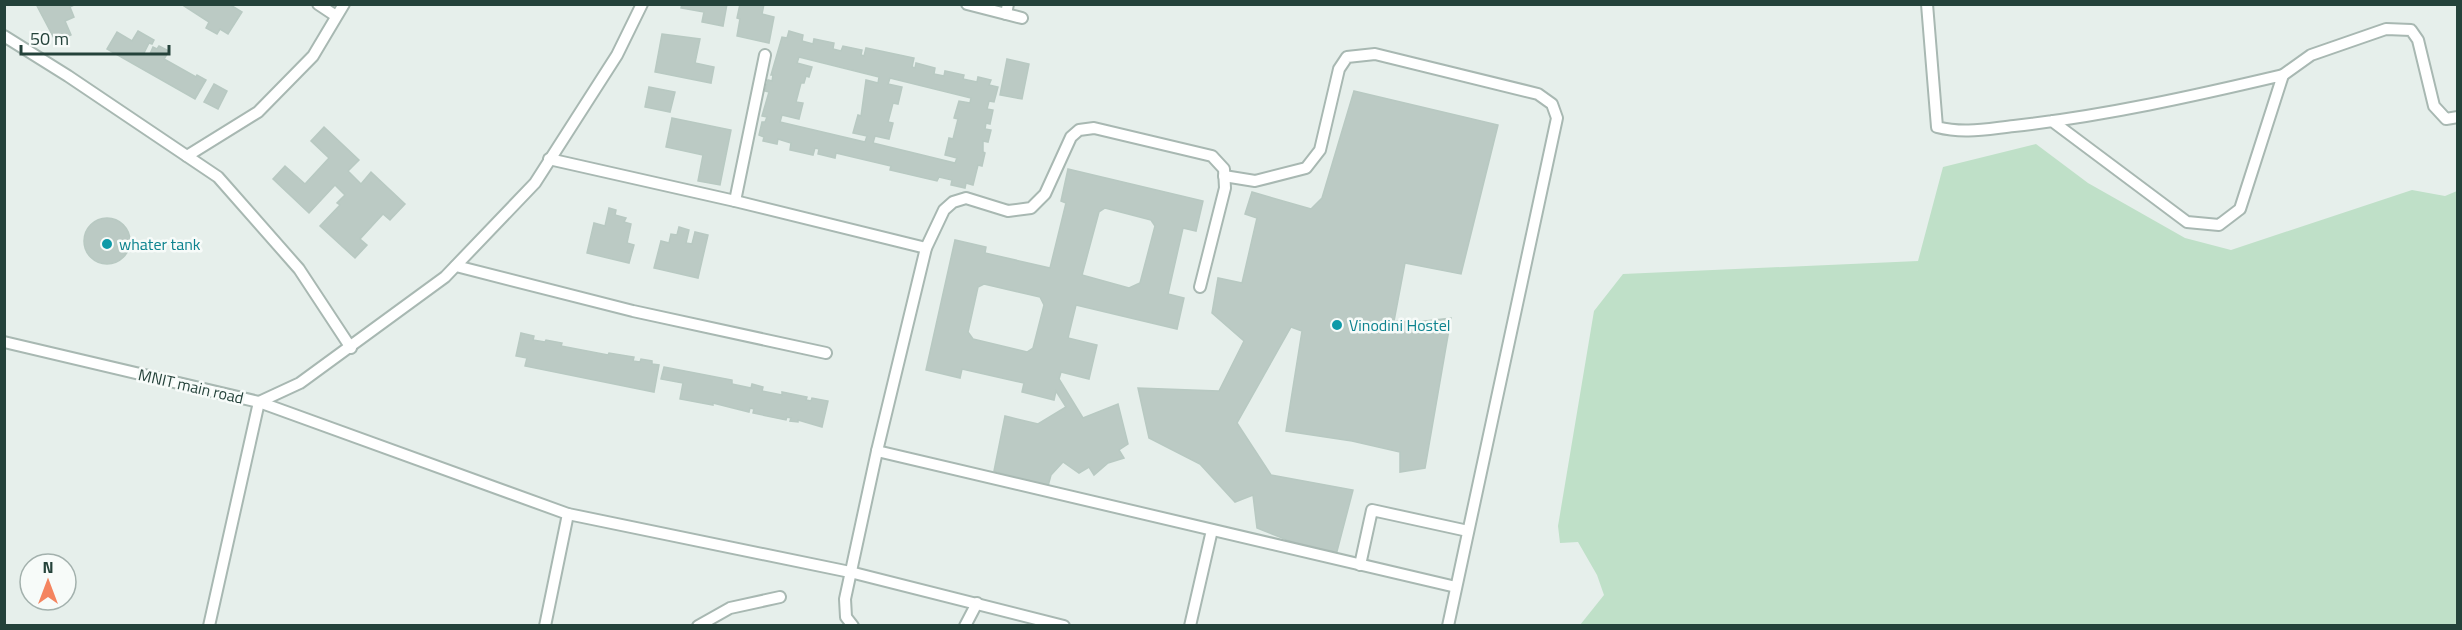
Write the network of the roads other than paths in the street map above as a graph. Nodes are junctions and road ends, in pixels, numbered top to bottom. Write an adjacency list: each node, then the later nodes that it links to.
1 (318, 4): 7 (lane)
2 (344, 4): 7 (lane)
3 (642, 4): 15 (lane)
4 (967, 4): 6 (lane)
5 (1927, 4): 13 (lane)
6 (1007, 9): 8 (lane)
7 (336, 16): 14 (lane)
8 (1022, 18)
9 (4, 36): 14 (lane)
10 (765, 55): 17 (lane)
11 (2283, 75): 12 (lane); 13 (lane); 13 (lane)
12 (2457, 117)
13 (2052, 121)
14 (187, 156): 22 (lane)
15 (549, 159): 17 (lane); 19 (lane)
16 (1224, 176): 18 (lane); 20 (lane); 28 (lane)
17 (735, 201): 18 (lane)
18 (926, 248): 25 (lane)
19 (456, 266): 22 (lane); 23 (lane)
20 (1200, 287)
21 (4, 342): 24 (lane, MNIT main road)
22 (351, 348): 24 (lane)
23 (826, 353)
24 (259, 402): 26 (lane); 34 (lane, MNIT main road)
25 (877, 451): 27 (lane); 30 (lane)
26 (568, 514): 30 (lane); 35 (lane)
27 (1212, 530): 29 (lane); 40 (lane)
28 (1468, 531): 29 (lane); 31 (lane)
29 (1360, 565): 31 (lane)
30 (850, 572): 33 (lane); 37 (lane)
31 (1456, 587): 41 (lane)
32 (780, 597): 36 (lane)
33 (977, 603): 38 (lane); 39 (lane)
34 (209, 626)
35 (545, 626)
36 (698, 626)
37 (853, 626)
38 (964, 626)
39 (1064, 626)
40 (1190, 626)
41 (1448, 626)

